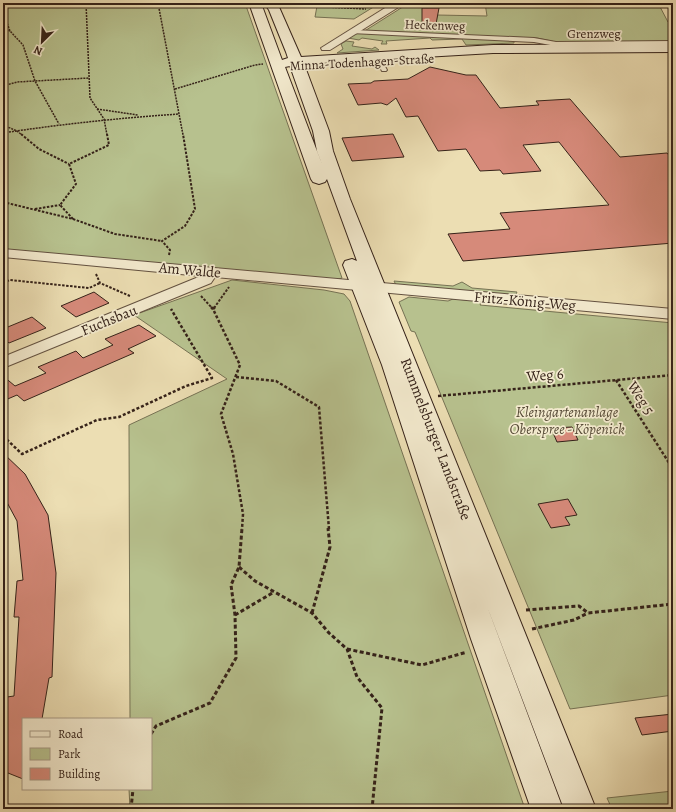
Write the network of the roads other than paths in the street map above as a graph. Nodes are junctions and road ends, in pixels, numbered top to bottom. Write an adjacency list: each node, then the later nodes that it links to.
1 (255, 3): 10 (main road, Rummelsburger Landstraße)
2 (270, 3): 11 (main road, Rummelsburger Landstraße)
3 (400, 3): 4 (street)
4 (353, 32): 5 (lane, Heckenweg); 7 (street)
5 (516, 39): 6 (lane, Grenzweg)
6 (673, 43)
7 (326, 48)
8 (673, 48): 11 (main road, Minna-Todenhagen-Straße)
9 (673, 53): 11 (main road, Minna-Todenhagen-Straße)
10 (273, 64): 11 (main road, Minna-Todenhagen-Straße); 14 (main road, Rummelsburger Landstraße)
11 (296, 64): 14 (main road, Rummelsburger Landstraße)
12 (3, 253): 13 (street, Am Walde)
13 (210, 272): 14 (street, Am Walde); 16 (street, Fuchsbau)
14 (369, 287): 15 (street, Fritz-König-Weg); 17 (main road, Rummelsburger Landstraße); 18 (main road, Rummelsburger Landstraße)
15 (673, 314)
16 (3, 363)
17 (548, 809)
18 (580, 809)

